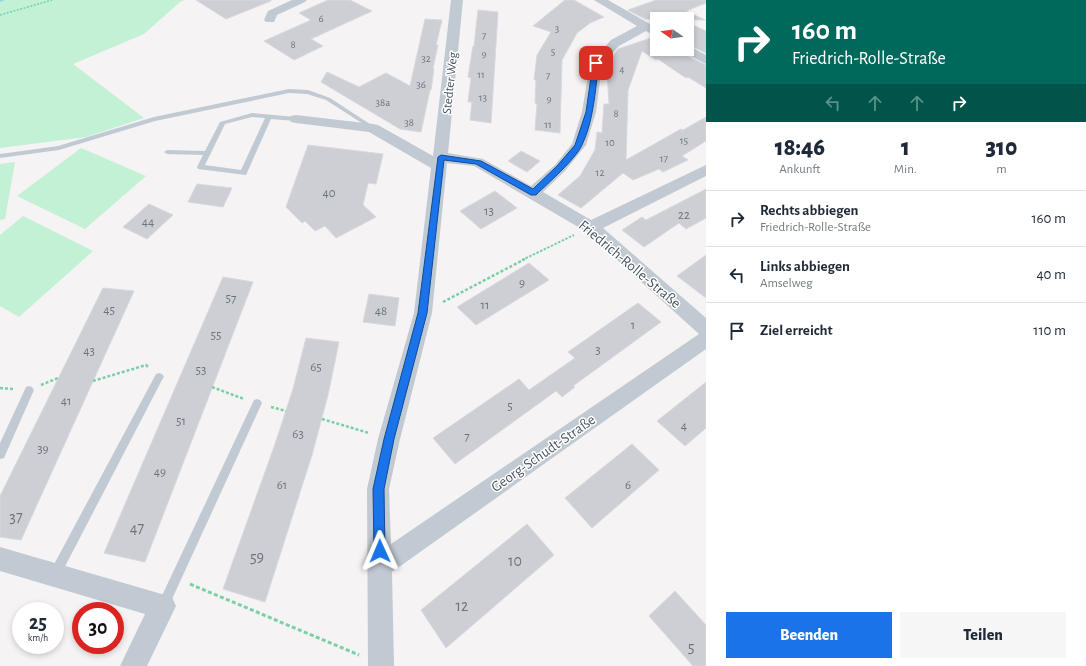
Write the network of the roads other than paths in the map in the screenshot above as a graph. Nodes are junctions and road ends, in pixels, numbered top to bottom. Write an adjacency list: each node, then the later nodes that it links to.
1 (301, 0): 6 (street)
2 (458, 0): 17 (street, Stedter Weg)
3 (600, 0): 5 (street)
4 (624, 2): 5 (street)
5 (612, 7): 7 (street)
6 (270, 20)
7 (650, 28)
8 (650, 30): 19 (street)
9 (694, 53): 10 (street)
10 (706, 60)
11 (269, 116): 12 (lane); 15 (lane); 15 (lane)
12 (296, 118): 13 (street)
13 (374, 128): 16 (lane); 17 (street)
14 (167, 152): 15 (lane)
15 (208, 153)
16 (0, 156)
17 (441, 162): 19 (street, Friedrich-Rolle-Straße); 28 (street, Stedter Weg)
18 (706, 170): 20 (street)
19 (533, 193): 20 (street, Friedrich-Rolle-Straße)
20 (591, 227): 21 (street, Friedrich-Rolle-Straße)
21 (706, 329)
22 (706, 339): 28 (street, Georg-Schudt-Straße)
23 (159, 377): 29 (lane)
24 (29, 390): 26 (lane)
25 (257, 403): 30 (lane)
26 (0, 454)
27 (0, 559): 29 (street)
28 (380, 566): 31 (street, Stedter Weg)
29 (55, 574): 30 (street)
30 (163, 606): 32 (street)
31 (381, 665)
32 (133, 666)

